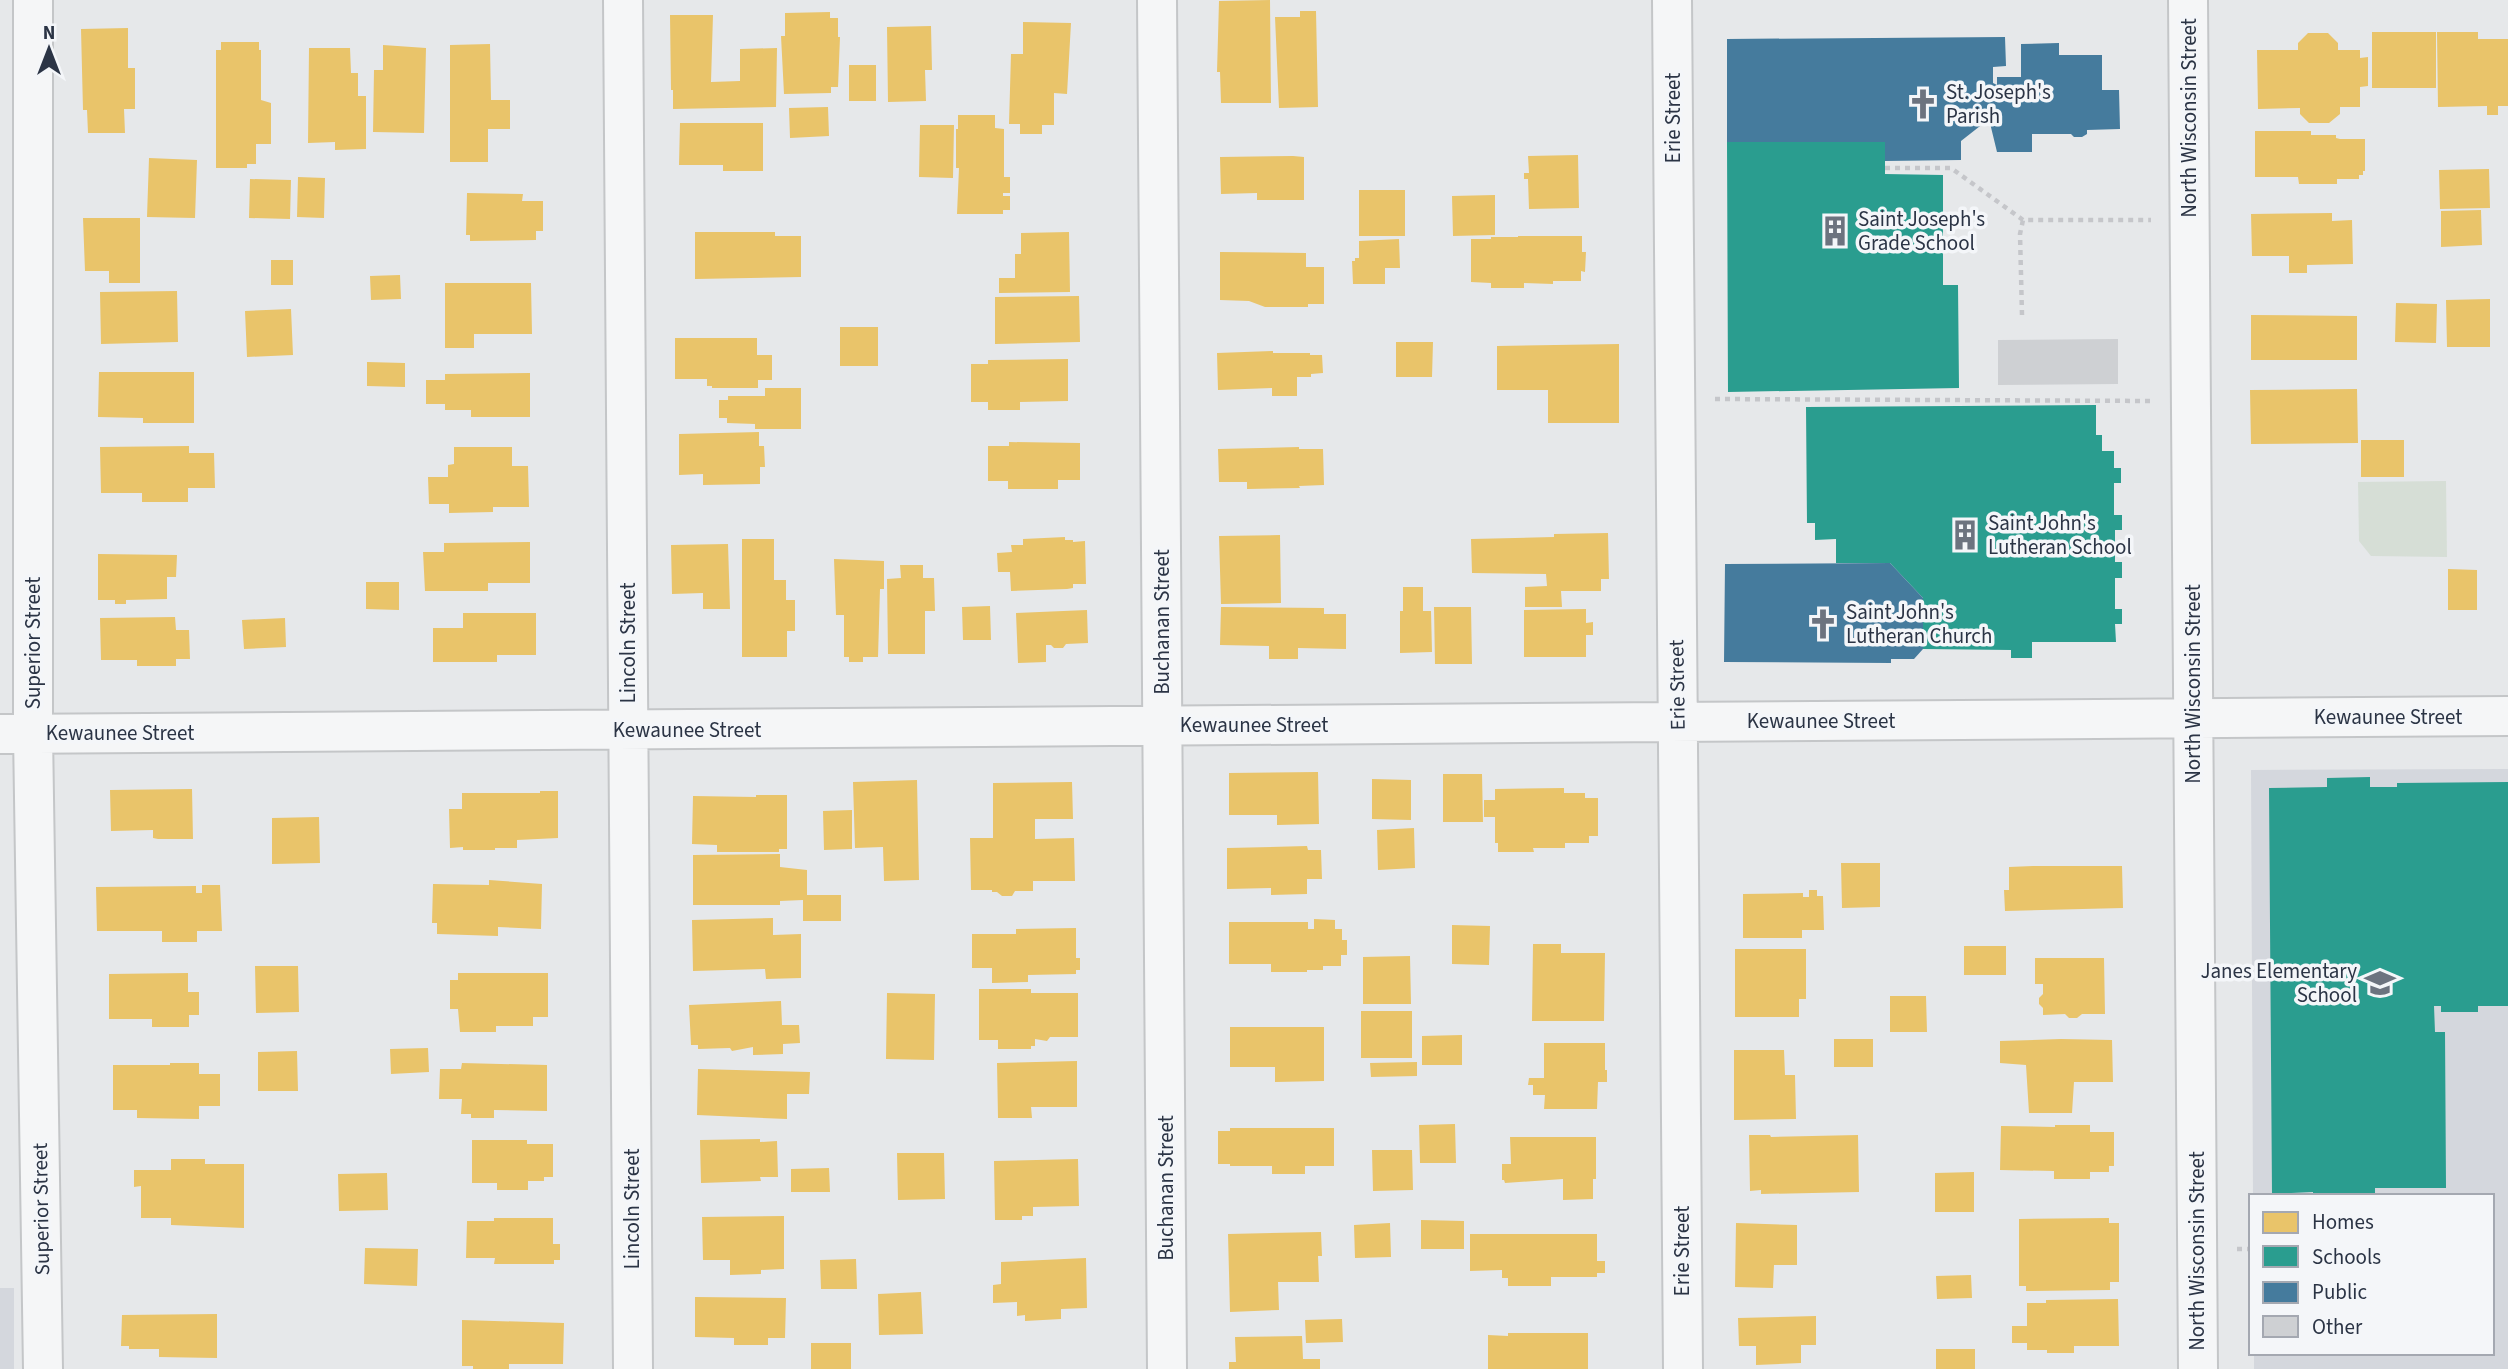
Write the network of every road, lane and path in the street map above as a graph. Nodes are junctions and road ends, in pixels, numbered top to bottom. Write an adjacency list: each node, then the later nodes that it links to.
1 (33, 0): 17 (street, Superior Street)
2 (623, 0): 16 (street, Lincoln Street)
3 (1157, 0): 15 (street, Buchanan Street)
4 (1672, 0): 10 (street, Erie Street)
5 (2188, 0): 8 (street, North Wisconsin Street)
6 (1885, 167): 7 (path)
7 (2023, 220): 8 (path); 9 (path)
8 (2190, 220): 11 (street, North Wisconsin Street)
9 (2021, 315)
10 (1675, 399): 11 (path); 14 (street, Erie Street)
11 (2191, 403): 13 (street, North Wisconsin Street)
12 (2508, 716): 13 (street, Kewaunee Street)
13 (2193, 718): 14 (street, Kewaunee Street); 22 (street, North Wisconsin Street)
14 (1678, 722): 15 (street, Kewaunee Street); 21 (street, Erie Street)
15 (1163, 726): 16 (street, Kewaunee Street); 20 (street, Buchanan Street)
16 (629, 730): 17 (street, Kewaunee Street); 19 (street, Lincoln Street)
17 (17, 734): 18 (street, Superior Street)
18 (43, 1369)
19 (634, 1369)
20 (1167, 1369)
21 (1683, 1369)
22 (2198, 1369)

